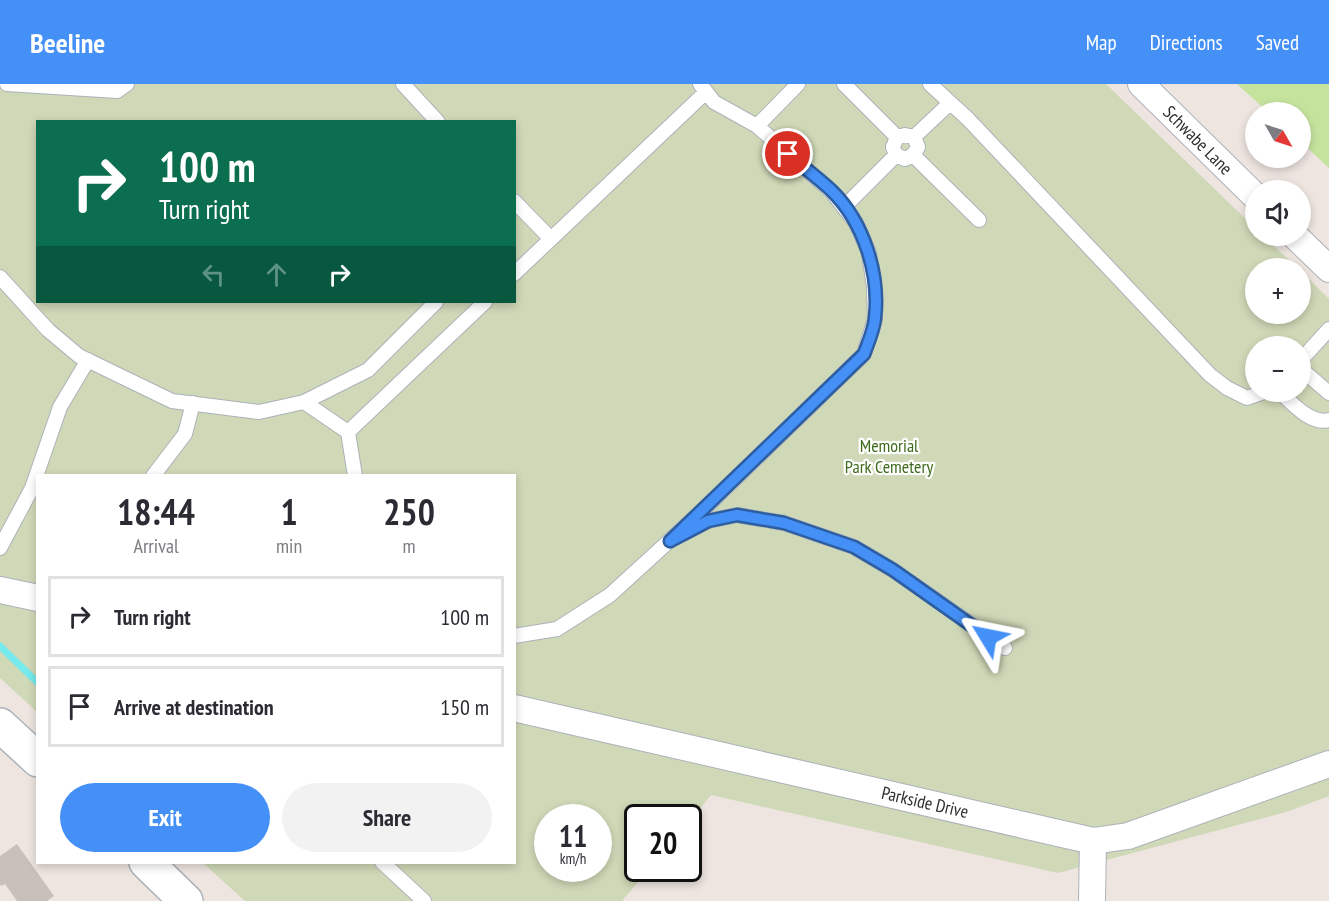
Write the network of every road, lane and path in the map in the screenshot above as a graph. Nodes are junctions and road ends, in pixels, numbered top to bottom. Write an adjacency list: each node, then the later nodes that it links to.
1 (7, 84): 2 (lane)
2 (127, 84)
3 (403, 84): 10 (lane)
4 (798, 84): 11 (lane)
5 (844, 84): 12 (lane)
6 (930, 84): 9 (lane)
7 (1141, 84): 16 (street, Schwabe Lane)
8 (703, 88): 11 (lane); 20 (lane)
9 (950, 103): 13 (lane); 32 (lane)
10 (436, 120)
11 (757, 126): 18 (lane)
12 (897, 137): 13 (lane); 14 (lane)
13 (914, 137): 15 (lane)
14 (896, 155): 15 (lane); 18 (lane)
15 (913, 155): 19 (lane)
16 (1245, 186)
17 (516, 203): 20 (lane)
18 (844, 207): 42 (lane)
19 (979, 220)
20 (551, 239): 23 (lane)
21 (1305, 246): 22 (street)
22 (1329, 269)
23 (516, 272)
24 (0, 277): 29 (lane)
25 (435, 303): 33 (lane)
26 (484, 303): 37 (lane)
27 (1329, 329): 28 (lane)
28 (1311, 349)
29 (88, 360): 35 (lane); 38 (lane)
30 (1311, 377): 31 (lane)
31 (1329, 393)
32 (1245, 397)
33 (304, 402): 35 (lane); 37 (lane)
34 (1292, 402): 36 (lane)
35 (193, 403): 39 (lane)
36 (1329, 420)
37 (348, 432): 40 (lane)
38 (38, 474)
39 (155, 474)
40 (355, 474)
41 (36, 479): 43 (lane)
42 (670, 541): 46 (lane); 47 (lane)
43 (0, 548)
44 (0, 590): 45 (street)
45 (36, 598)
46 (516, 636)
47 (1005, 648)
48 (516, 708): 52 (street, Parkside Drive)
49 (0, 725): 50 (street)
50 (36, 758)
51 (1329, 764): 52 (street, Parkside Drive)
52 (1093, 841): 57 (street)
53 (148, 864): 55 (street)
54 (384, 864): 56 (lane)
55 (186, 901)
56 (424, 901)
57 (1092, 901)

